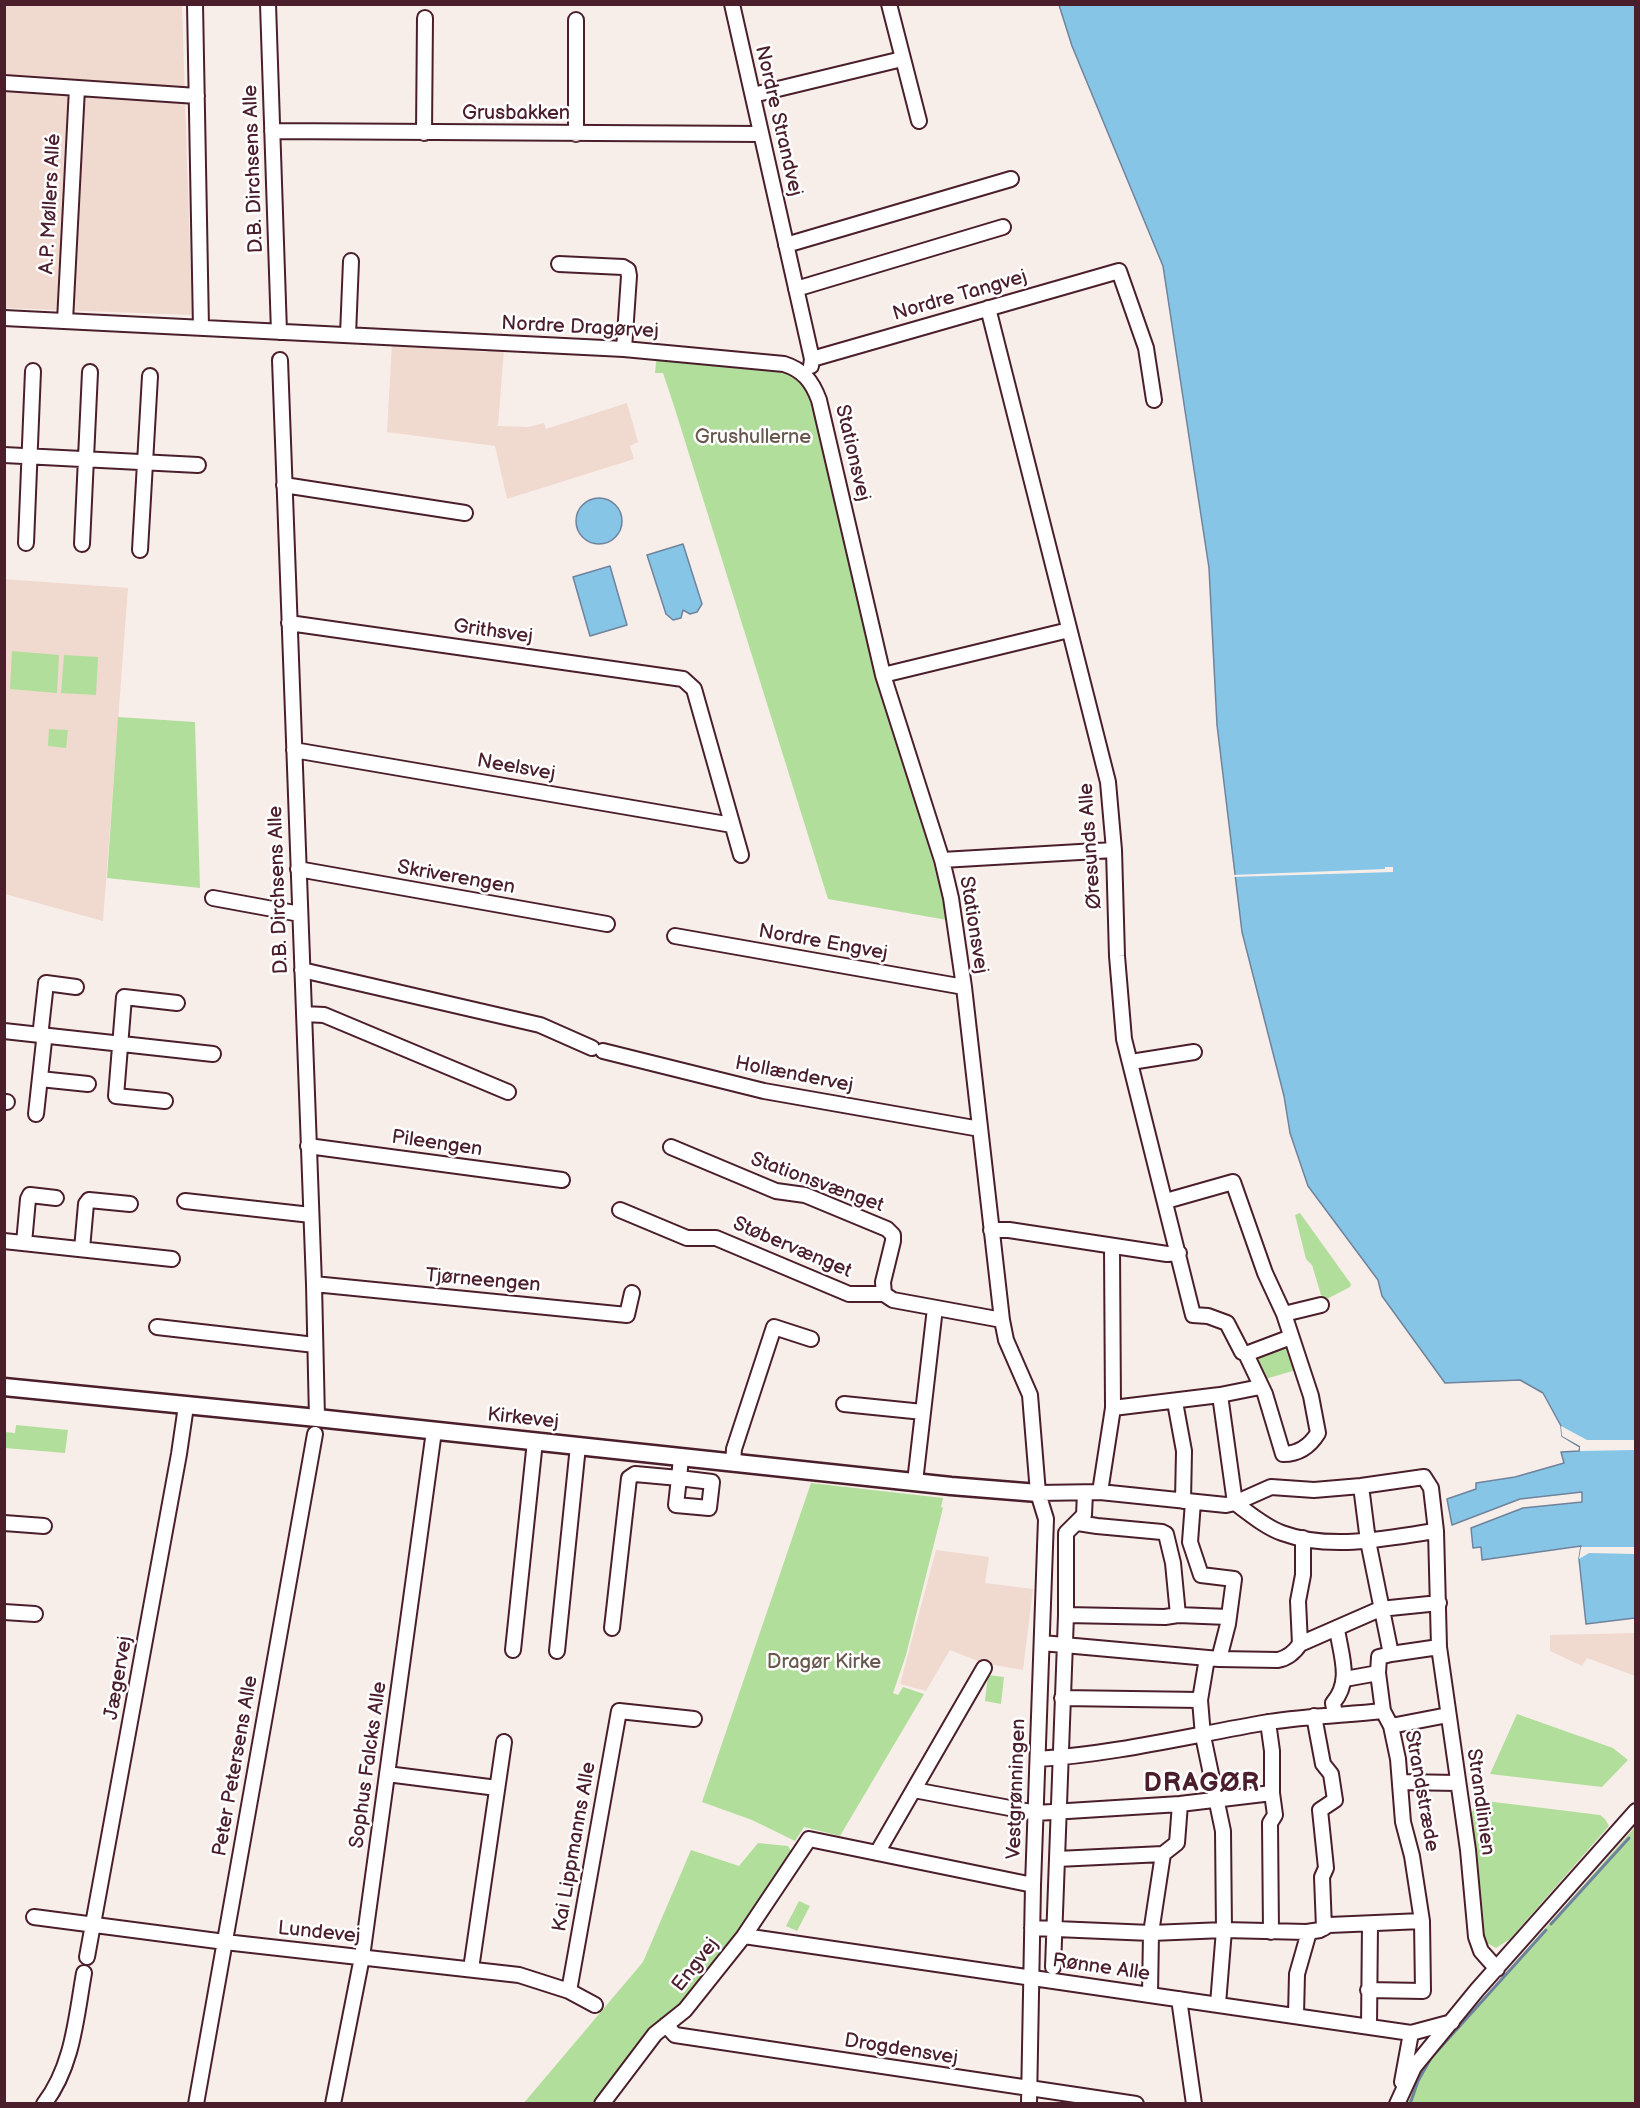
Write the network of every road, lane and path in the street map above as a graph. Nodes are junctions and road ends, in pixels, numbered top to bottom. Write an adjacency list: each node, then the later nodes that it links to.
1 (195, 4): 11 (street)
2 (268, 4): 13 (street, D.B. Dirchsens Alle)
3 (732, 4): 10 (street, Nordre Strandvej)
4 (889, 4): 7 (street)
5 (425, 18): 14 (street)
6 (576, 20): 15 (street)
7 (902, 58): 10 (street); 12 (street)
8 (4, 83): 9 (street)
9 (77, 88): 11 (street); 25 (street, A.P. Møllers Allé)
10 (753, 94): 16 (street, Nordre Strandvej)
11 (197, 96): 26 (street)
12 (919, 122)
13 (272, 132): 14 (street, Grusbakken); 27 (street, D.B. Dirchsens Alle)
14 (424, 133): 15 (street, Grusbakken)
15 (576, 134): 16 (street, Grusbakken)
16 (761, 134): 19 (street, Nordre Strandvej)
17 (1011, 179): 19 (street)
18 (1003, 227): 22 (street)
19 (786, 245): 22 (street, Nordre Strandvej)
20 (351, 261): 28 (street)
21 (559, 264): 29 (street)
22 (796, 289): 30 (street, Nordre Strandvej)
23 (988, 308): 30 (street, Nordre Tangvej); 36 (street, Nordre Tangvej); 48 (street, Øresunds Alle)
24 (4, 318): 25 (street, Nordre Dragørvej)
25 (65, 321): 26 (street, Nordre Dragørvej)
26 (201, 328): 27 (street, Nordre Dragørvej)
27 (279, 332): 28 (street, Nordre Dragørvej)
28 (348, 335): 29 (street, Nordre Dragørvej)
29 (624, 349): 34 (street, Nordre Dragørvej)
30 (812, 359): 34 (street)
31 (280, 360): 42 (street, D.B. Dirchsens Alle)
32 (33, 371): 38 (street)
33 (90, 372): 39 (street)
34 (806, 375): 49 (street, Stationsvej)
35 (150, 376): 40 (street)
36 (1154, 400)
37 (4, 455): 38 (street)
38 (30, 456): 39 (street); 44 (street)
39 (86, 459): 40 (street); 45 (street)
40 (144, 462): 41 (street); 46 (street)
41 (198, 465)
42 (284, 485): 43 (street); 47 (street, D.B. Dirchsens Alle)
43 (465, 513)
44 (26, 543)
45 (82, 544)
46 (140, 550)
47 (289, 623): 50 (street, D.B. Dirchsens Alle); 51 (street, Grithsvej)
48 (1070, 630): 49 (street); 52 (street, Øresunds Alle)
49 (883, 675): 54 (street, Stationsvej)
50 (294, 750): 51 (street, Neelsvej); 55 (street, D.B. Dirchsens Alle)
51 (732, 825): 53 (street)
52 (1114, 850): 54 (street); 70 (street, Øresunds Alle)
53 (741, 855)
54 (942, 860): 62 (street, Stationsvej)
55 (298, 869): 57 (street, D.B. Dirchsens Alle); 58 (street, Skriverengen)
56 (213, 898): 57 (street)
57 (300, 914): 60 (street, D.B. Dirchsens Alle)
58 (607, 924)
59 (675, 936): 62 (street, Nordre Engvej)
60 (302, 970): 64 (street, D.B. Dirchsens Alle); 76 (street, Hollændervej)
61 (76, 987): 66 (street)
62 (964, 987): 76 (street, Stationsvej)
63 (177, 1003): 67 (street)
64 (304, 1014): 73 (street); 77 (street, D.B. Dirchsens Alle)
65 (4, 1031): 66 (street)
66 (43, 1036): 67 (street); 71 (street)
67 (120, 1044): 69 (street); 74 (street)
68 (1194, 1052): 70 (street)
69 (213, 1054)
70 (1131, 1062): 82 (street, Øresunds Alle)
71 (40, 1079): 72 (street); 75 (street)
72 (88, 1084)
73 (508, 1092)
74 (165, 1101)
75 (36, 1114)
76 (980, 1129): 86 (street, Stationsvej)
77 (308, 1146): 79 (street, Pileengen); 85 (street, D.B. Dirchsens Alle)
78 (671, 1147): 95 (street, Stationsvænget)
79 (562, 1180)
80 (56, 1198): 88 (street)
81 (185, 1201): 85 (street)
82 (1166, 1201): 91 (street, Øresunds Alle); 98 (street)
83 (130, 1204): 90 (street)
84 (620, 1210): 95 (street, Støbervænget)
85 (311, 1215): 93 (street, D.B. Dirchsens Alle)
86 (991, 1230): 89 (street); 99 (street, Stationsvej)
87 (4, 1241): 88 (street)
88 (24, 1243): 90 (street)
89 (1112, 1247): 91 (street); 111 (street)
90 (82, 1249): 92 (street)
91 (1179, 1253): 104 (street, Øresunds Alle)
92 (172, 1259)
93 (314, 1284): 94 (street, Tjørneengen); 103 (street, D.B. Dirchsens Alle)
94 (632, 1293)
95 (884, 1294): 97 (street, Støbervænget)
96 (1321, 1305): 98 (street)
97 (935, 1308): 99 (street, Støbervænget); 112 (street)
98 (1284, 1314): 101 (street)
99 (1002, 1320): 122 (street, Stationsvej)
100 (157, 1327): 103 (street)
101 (1291, 1338): 104 (street); 106 (street)
102 (811, 1339): 118 (street)
103 (315, 1345): 113 (street, D.B. Dirchsens Alle)
104 (1245, 1354): 106 (street)
105 (4, 1387): 110 (main road, Kirkevej)
106 (1260, 1387): 107 (street)
107 (1220, 1395): 108 (street); 125 (street)
108 (1174, 1402): 111 (street); 124 (street)
109 (844, 1404): 112 (street)
110 (186, 1406): 113 (main road, Kirkevej); 183 (street, Jægervej)
111 (1113, 1408): 121 (street)
112 (923, 1413): 119 (street)
113 (316, 1426): 114 (main road, Kirkevej); 192 (street, Peter Petersens Alle)
114 (434, 1431): 115 (main road, Kirkevej); 165 (street, Sophus Falcks Alle)
115 (535, 1441): 116 (main road, Kirkevej); 145 (street)
116 (578, 1446): 117 (main road, Kirkevej); 146 (street)
117 (681, 1458): 118 (main road, Kirkevej); 139 (street)
118 (733, 1462): 119 (main road, Kirkevej)
119 (915, 1482): 122 (main road, Kirkevej)
120 (1361, 1486): 125 (street); 129 (street, Strandlinien); 131 (street)
121 (1100, 1492): 123 (street); 124 (street)
122 (1038, 1493): 123 (street); 141 (street, Vestgrønningen)
123 (1085, 1493): 127 (street)
124 (1188, 1502): 125 (street); 138 (street)
125 (1235, 1503): 130 (street)
126 (4, 1523): 128 (street)
127 (1078, 1523): 136 (street); 137 (street)
128 (44, 1526)
129 (1436, 1531): 131 (street); 132 (street, Strandlinien)
130 (1303, 1538): 131 (street); 142 (street)
131 (1368, 1541): 133 (street)
132 (1439, 1603): 133 (street); 144 (street, Strandlinien)
133 (1380, 1609): 140 (street); 147 (street)
134 (4, 1612): 135 (street)
135 (35, 1614)
136 (1066, 1615): 137 (street); 143 (street)
137 (1178, 1615): 138 (street)
138 (1228, 1617): 148 (street)
139 (612, 1628)
140 (1337, 1629): 142 (street); 151 (street)
141 (1042, 1644): 143 (street); 164 (street, Vestgrønningen)
142 (1300, 1644): 148 (street)
143 (1064, 1645): 148 (street); 152 (street)
144 (1439, 1647): 147 (street); 156 (street, Strandlinien)
145 (513, 1650)
146 (557, 1651)
147 (1391, 1654): 150 (street)
148 (1213, 1659): 153 (street)
149 (984, 1668): 169 (street)
150 (1378, 1673): 151 (street); 154 (street, Strandstræde)
151 (1345, 1678): 155 (street)
152 (1062, 1698): 153 (street); 163 (street)
153 (1200, 1700): 161 (street)
154 (1383, 1711): 155 (street); 160 (street, Strandstræde)
155 (1335, 1715): 157 (street)
156 (1448, 1715): 160 (street); 167 (street, Strandlinien)
157 (1314, 1716): 159 (street); 185 (street)
158 (694, 1719): 201 (street, Kai Lippmanns Alle)
159 (1268, 1722): 161 (street); 170 (street)
160 (1391, 1726): 166 (street, Strandstræde)
161 (1203, 1736): 163 (street); 171 (street)
162 (504, 1742): 168 (street)
163 (1061, 1757): 164 (street); 174 (street)
164 (1038, 1759): 175 (street, Vestgrønningen)
165 (387, 1774): 168 (street); 194 (street, Sophus Falcks Alle)
166 (1401, 1782): 167 (street); 181 (street, Strandstræde)
167 (1457, 1783): 197 (street, Strandlinien)
168 (496, 1788): 196 (street)
169 (914, 1790): 175 (street); 176 (street)
170 (1272, 1793): 171 (street); 188 (street)
171 (1216, 1799): 172 (street); 187 (street)
172 (1180, 1804): 174 (street); 177 (street)
173 (1635, 1811): 197 (street)
174 (1058, 1812): 175 (street); 178 (street)
175 (1036, 1813): 179 (street, Vestgrønningen)
176 (878, 1853): 179 (street); 191 (street, Engvej)
177 (1163, 1854): 178 (street); 190 (street)
178 (1057, 1859): 186 (street)
179 (1033, 1885): 184 (street, Vestgrønningen)
180 (34, 1917): 183 (street, Lundevej)
181 (1422, 1921): 182 (street); 200 (street, Strandstræde)
182 (1370, 1924): 185 (street); 200 (street)
183 (94, 1926): 192 (street, Lundevej); 193 (street, Jægervej)
184 (1032, 1928): 186 (street); 199 (street, Vestgrønningen)
185 (1324, 1928): 189 (street)
186 (1055, 1929): 190 (street); 195 (street)
187 (1224, 1930): 188 (street); 190 (street); 204 (street)
188 (1271, 1932): 189 (street)
189 (1309, 1932): 206 (street)
190 (1151, 1933): 202 (street)
191 (744, 1936): 199 (street, Rønne Alle); 208 (street, Engvej)
192 (225, 1942): 194 (street, Lundevej); 214 (street, Peter Petersens Alle)
193 (87, 1957)
194 (362, 1957): 196 (street, Lundevej); 215 (street, Sophus Falcks Alle)
195 (1053, 1966)
196 (471, 1969): 201 (street, Lundevej)
197 (1497, 1969): 207 (street)
198 (84, 1973): 213 (street)
199 (1030, 1978): 202 (street, Rønne Alle); 211 (street, Vestgrønningen)
200 (1368, 1990): 209 (street)
201 (570, 1991): 205 (street, Lundevej)
202 (1150, 1995): 203 (street, Rønne Alle)
203 (1179, 1999): 204 (street, Rønne Alle); 219 (street)
204 (1218, 2004): 206 (street, Rønne Alle)
205 (595, 2005)
206 (1296, 2016): 209 (street, Rønne Alle)
207 (1452, 2022): 210 (street, Rønne Alle); 212 (street)
208 (666, 2025): 211 (street, Drogdensvej); 216 (street, Engvej)
209 (1369, 2027): 210 (street, Rønne Alle)
210 (1411, 2033): 212 (street)
211 (1029, 2089): 217 (street, Vestgrønningen); 218 (street, Drogdensvej)
212 (1398, 2099)
213 (44, 2103)
214 (196, 2103)
215 (333, 2103)
216 (602, 2103)
217 (1028, 2103)
218 (1136, 2103)
219 (1194, 2103)

